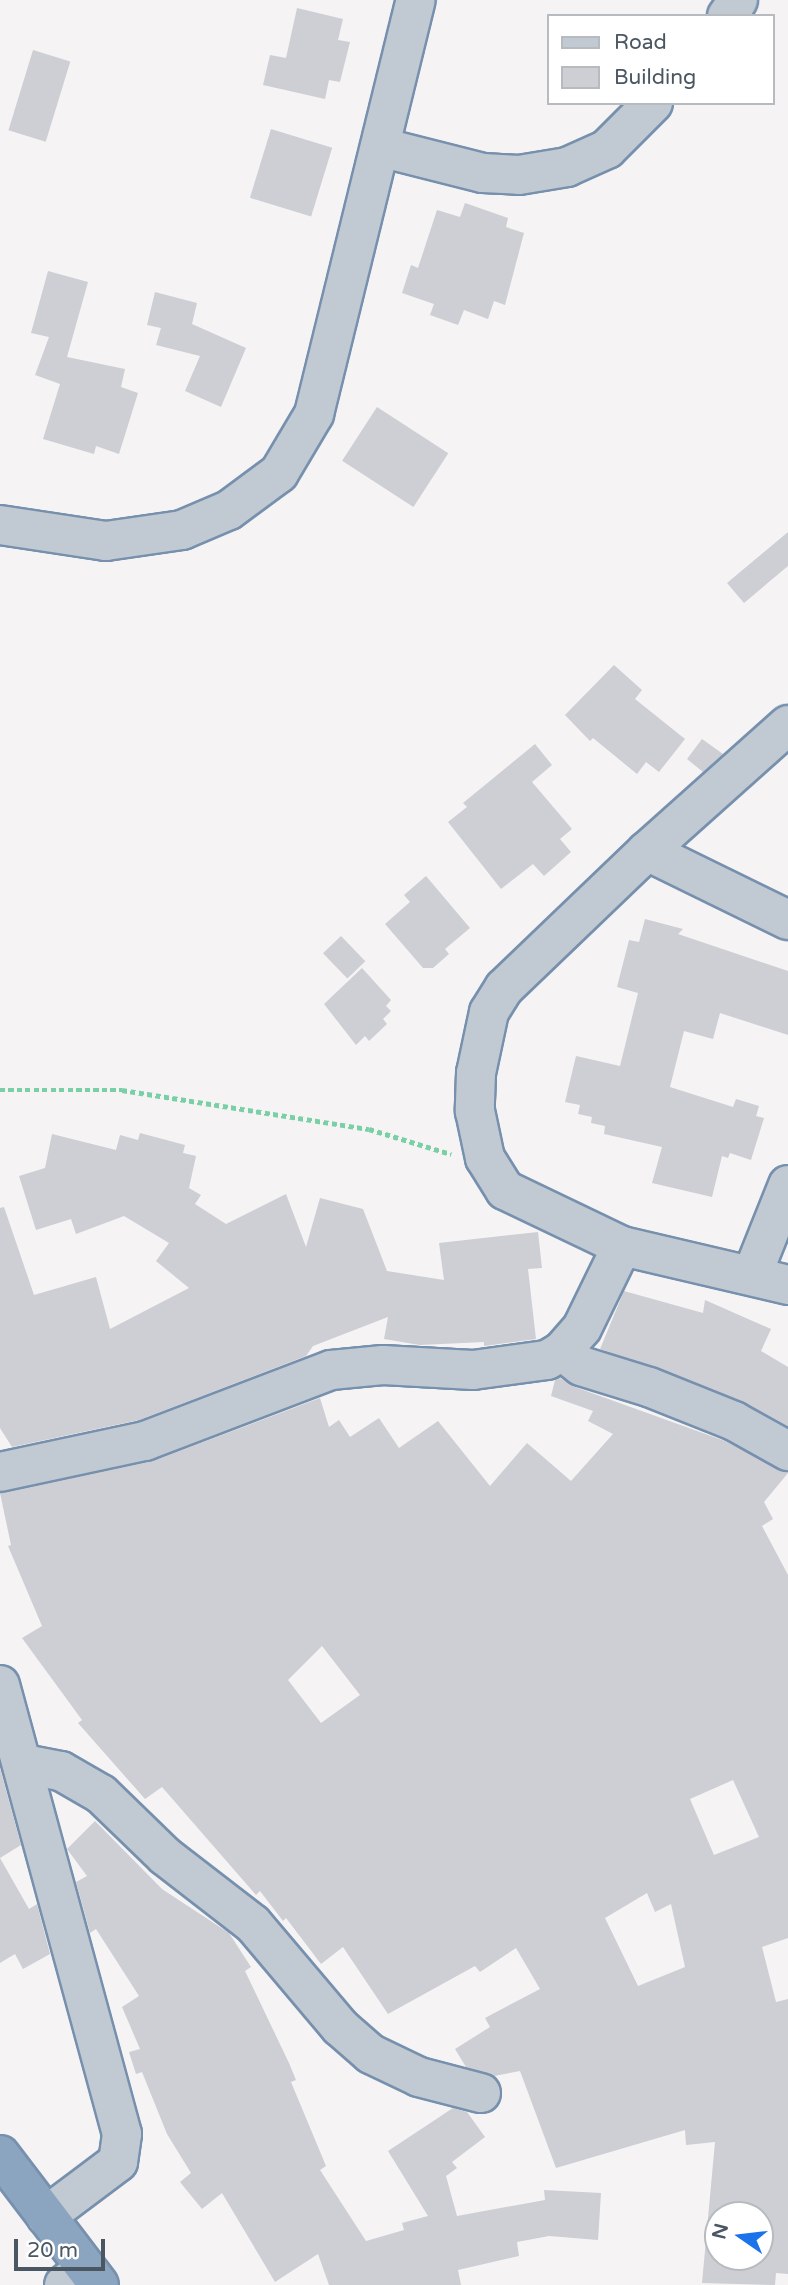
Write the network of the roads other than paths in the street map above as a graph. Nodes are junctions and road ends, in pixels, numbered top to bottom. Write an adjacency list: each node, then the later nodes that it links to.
1 (416, 0): 3 (street)
2 (651, 105): 3 (street)
3 (380, 147): 4 (street)
4 (0, 525)
5 (788, 725): 6 (street)
6 (647, 851): 7 (street); 9 (street)
7 (788, 920)
8 (788, 1185): 10 (street)
9 (622, 1246): 10 (street); 12 (street)
10 (752, 1275): 11 (street)
11 (788, 1285)
12 (562, 1351): 13 (street); 14 (street)
13 (788, 1451)
14 (0, 1472)
15 (0, 1685): 16 (street)
16 (24, 1764): 17 (street); 19 (street)
17 (481, 2093)
18 (0, 2155): 19 (highway)
19 (46, 2217): 20 (highway)
20 (83, 2279)

